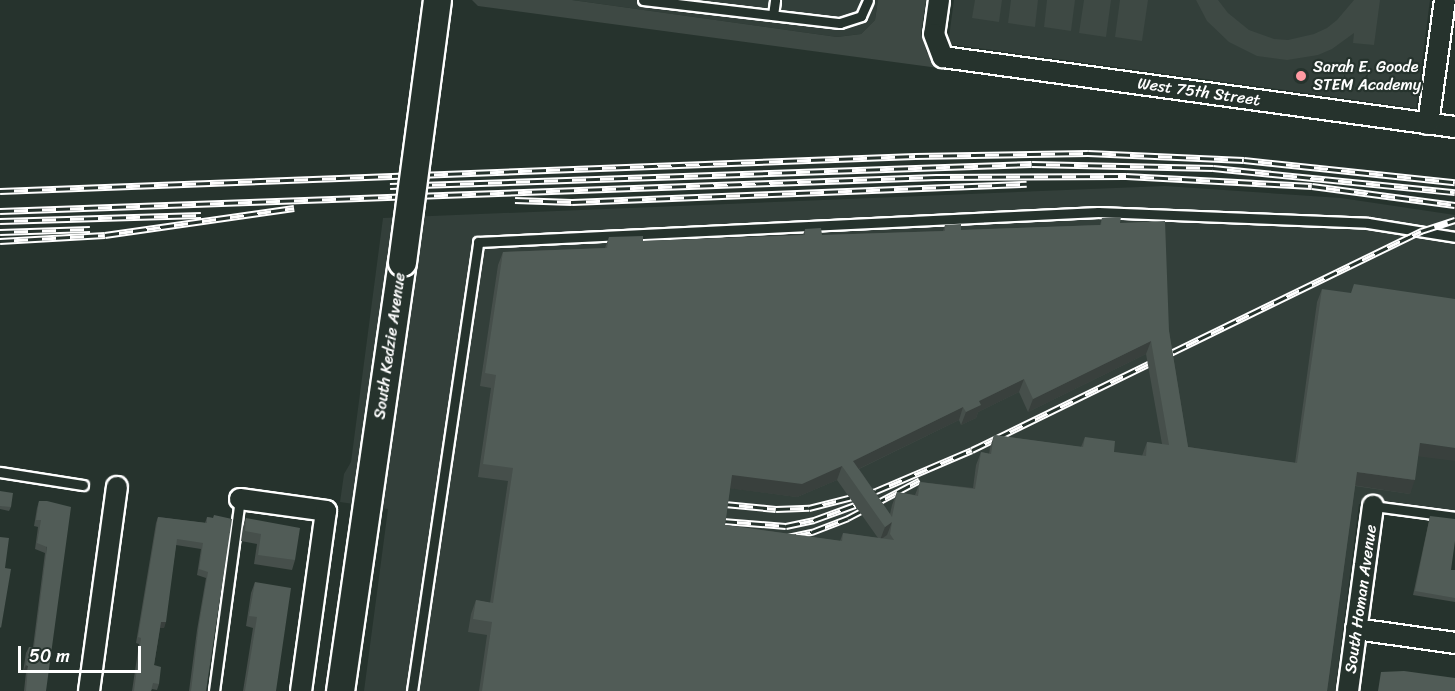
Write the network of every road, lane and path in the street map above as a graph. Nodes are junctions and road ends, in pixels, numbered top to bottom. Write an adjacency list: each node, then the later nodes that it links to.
1 (437, 0): 23 (main road, South Kedzie Avenue, bridge)
2 (643, 0): 7 (lane)
3 (775, 0): 8 (lane)
4 (868, 0): 8 (lane)
5 (939, 0): 9 (street, West 75th Street)
6 (1445, 0): 9 (street)
7 (678, 2): 8 (lane)
8 (773, 15)
9 (1428, 124): 10 (street, West 75th Street)
10 (1455, 127)
11 (1455, 237): 24 (lane)
12 (0, 472): 13 (lane)
13 (83, 485)
14 (117, 487): 20 (street)
15 (240, 499): 21 (lane); 22 (street)
16 (1373, 506): 17 (lane); 18 (street, South Homan Avenue)
17 (1455, 517)
18 (1356, 629): 19 (street); 25 (street, South Homan Avenue)
19 (1455, 643)
20 (89, 691)
21 (214, 691)
22 (301, 691)
23 (340, 691)
24 (412, 691)
25 (1348, 691)

